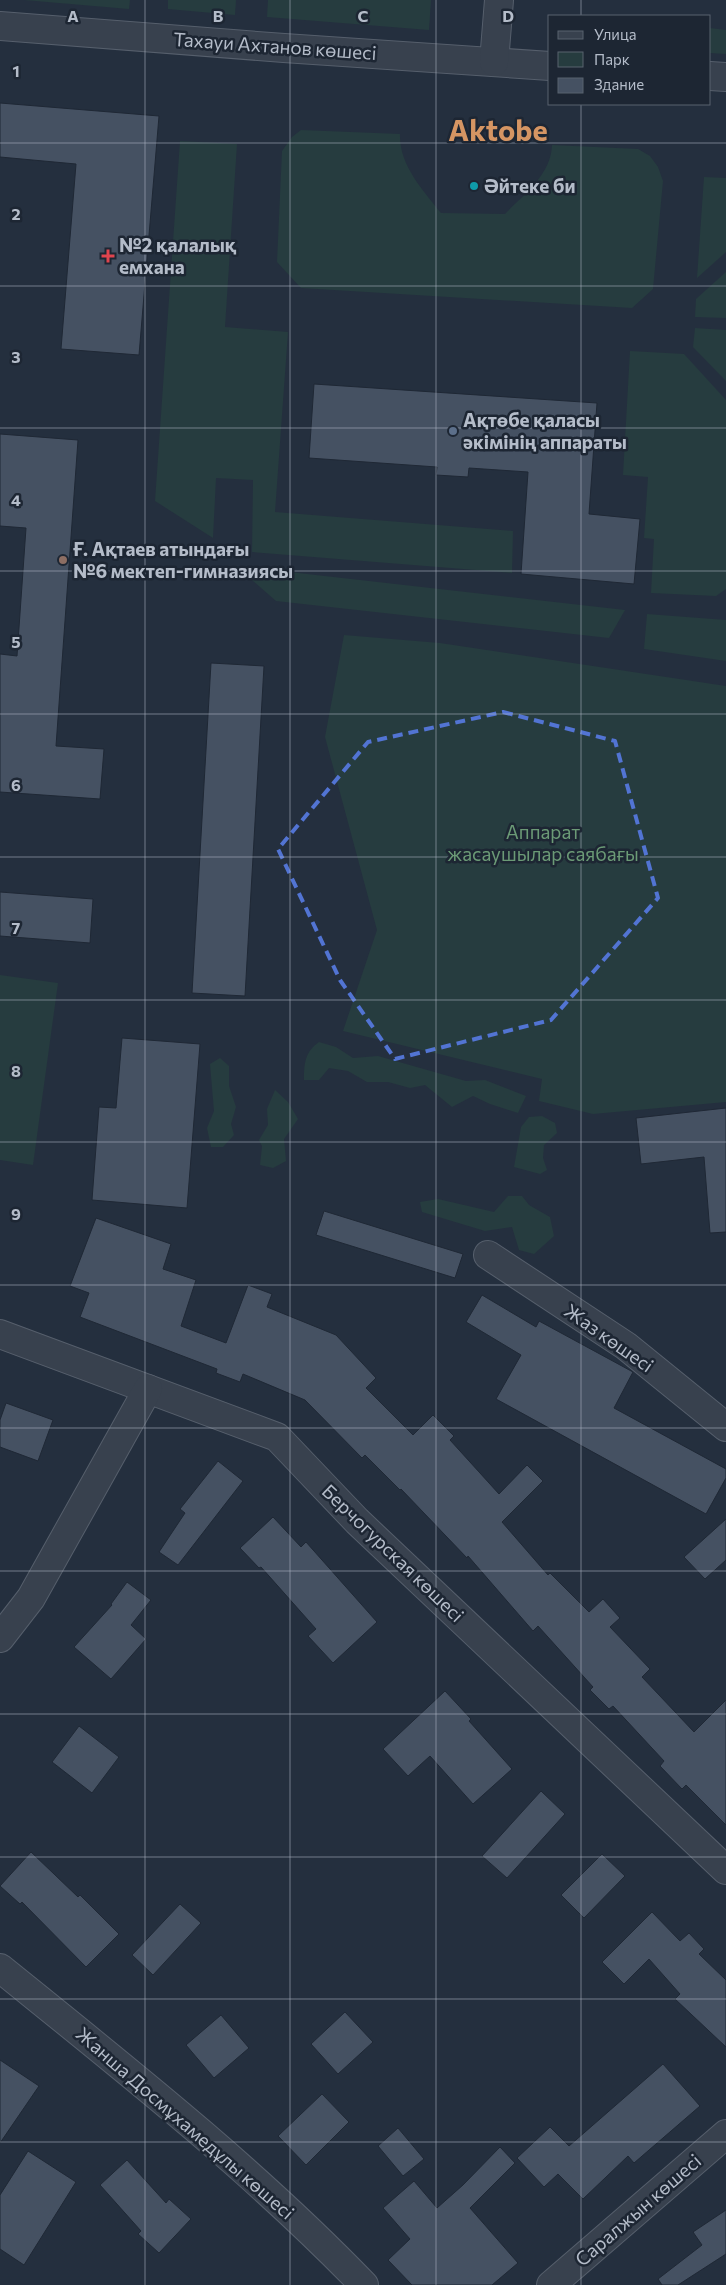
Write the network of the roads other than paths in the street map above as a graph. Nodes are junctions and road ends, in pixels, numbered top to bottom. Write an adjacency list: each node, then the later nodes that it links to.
1 (499, 0): 3 (street)
2 (0, 26): 3 (street, Тахауи Ахтанов көшесі)
3 (494, 62): 4 (street, Тахауи Ахтанов көшесі)
4 (548, 66)
5 (711, 76): 6 (street)
6 (726, 78)
7 (488, 1255): 10 (street, Жаз көшесі)
8 (0, 1334): 9 (street, Берчогурская көшесі)
9 (148, 1389): 11 (street); 12 (street, Берчогурская көшесі)
10 (726, 1427)
11 (0, 1638)
12 (726, 1870)
13 (0, 1968): 15 (street, Жанша Досмұхамедұлы көшесі)
14 (726, 2134): 16 (street, Саралжын көшесі)
15 (364, 2285)
16 (551, 2285)

